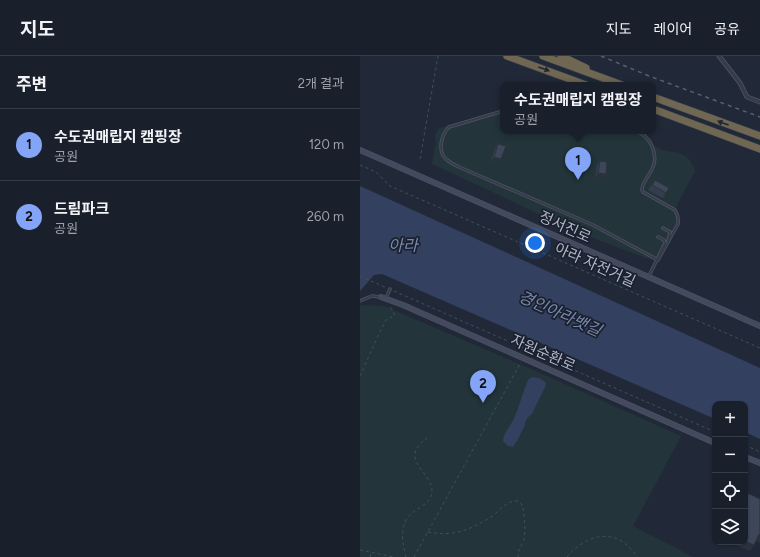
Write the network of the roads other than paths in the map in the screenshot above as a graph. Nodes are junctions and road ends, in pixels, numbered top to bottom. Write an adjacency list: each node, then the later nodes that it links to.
1 (507, 56): 6 (highway, one-way to 6)
2 (543, 56): 5 (highway)
3 (561, 56): 5 (highway)
4 (719, 56): 9 (street)
5 (607, 79): 7 (highway)
6 (578, 82)
7 (614, 82)
8 (656, 98): 13 (highway, one-way to 8)
9 (760, 102)
10 (656, 111): 14 (highway)
11 (500, 112): 20 (lane)
12 (642, 134): 19 (lane)
13 (760, 136)
14 (760, 149)
15 (360, 150): 21 (street, 정서진로)
16 (663, 228): 19 (lane)
17 (658, 237): 18 (lane)
18 (664, 240): 19 (lane); 20 (lane)
19 (669, 240): 20 (lane)
20 (658, 260): 21 (lane)
21 (649, 277): 25 (street, 정서진로)
22 (390, 289): 23 (lane)
23 (383, 297): 24 (lane); 26 (street, 자원순환로)
24 (360, 301)
25 (760, 326)
26 (712, 442)
27 (748, 457): 28 (street)
28 (760, 463)

